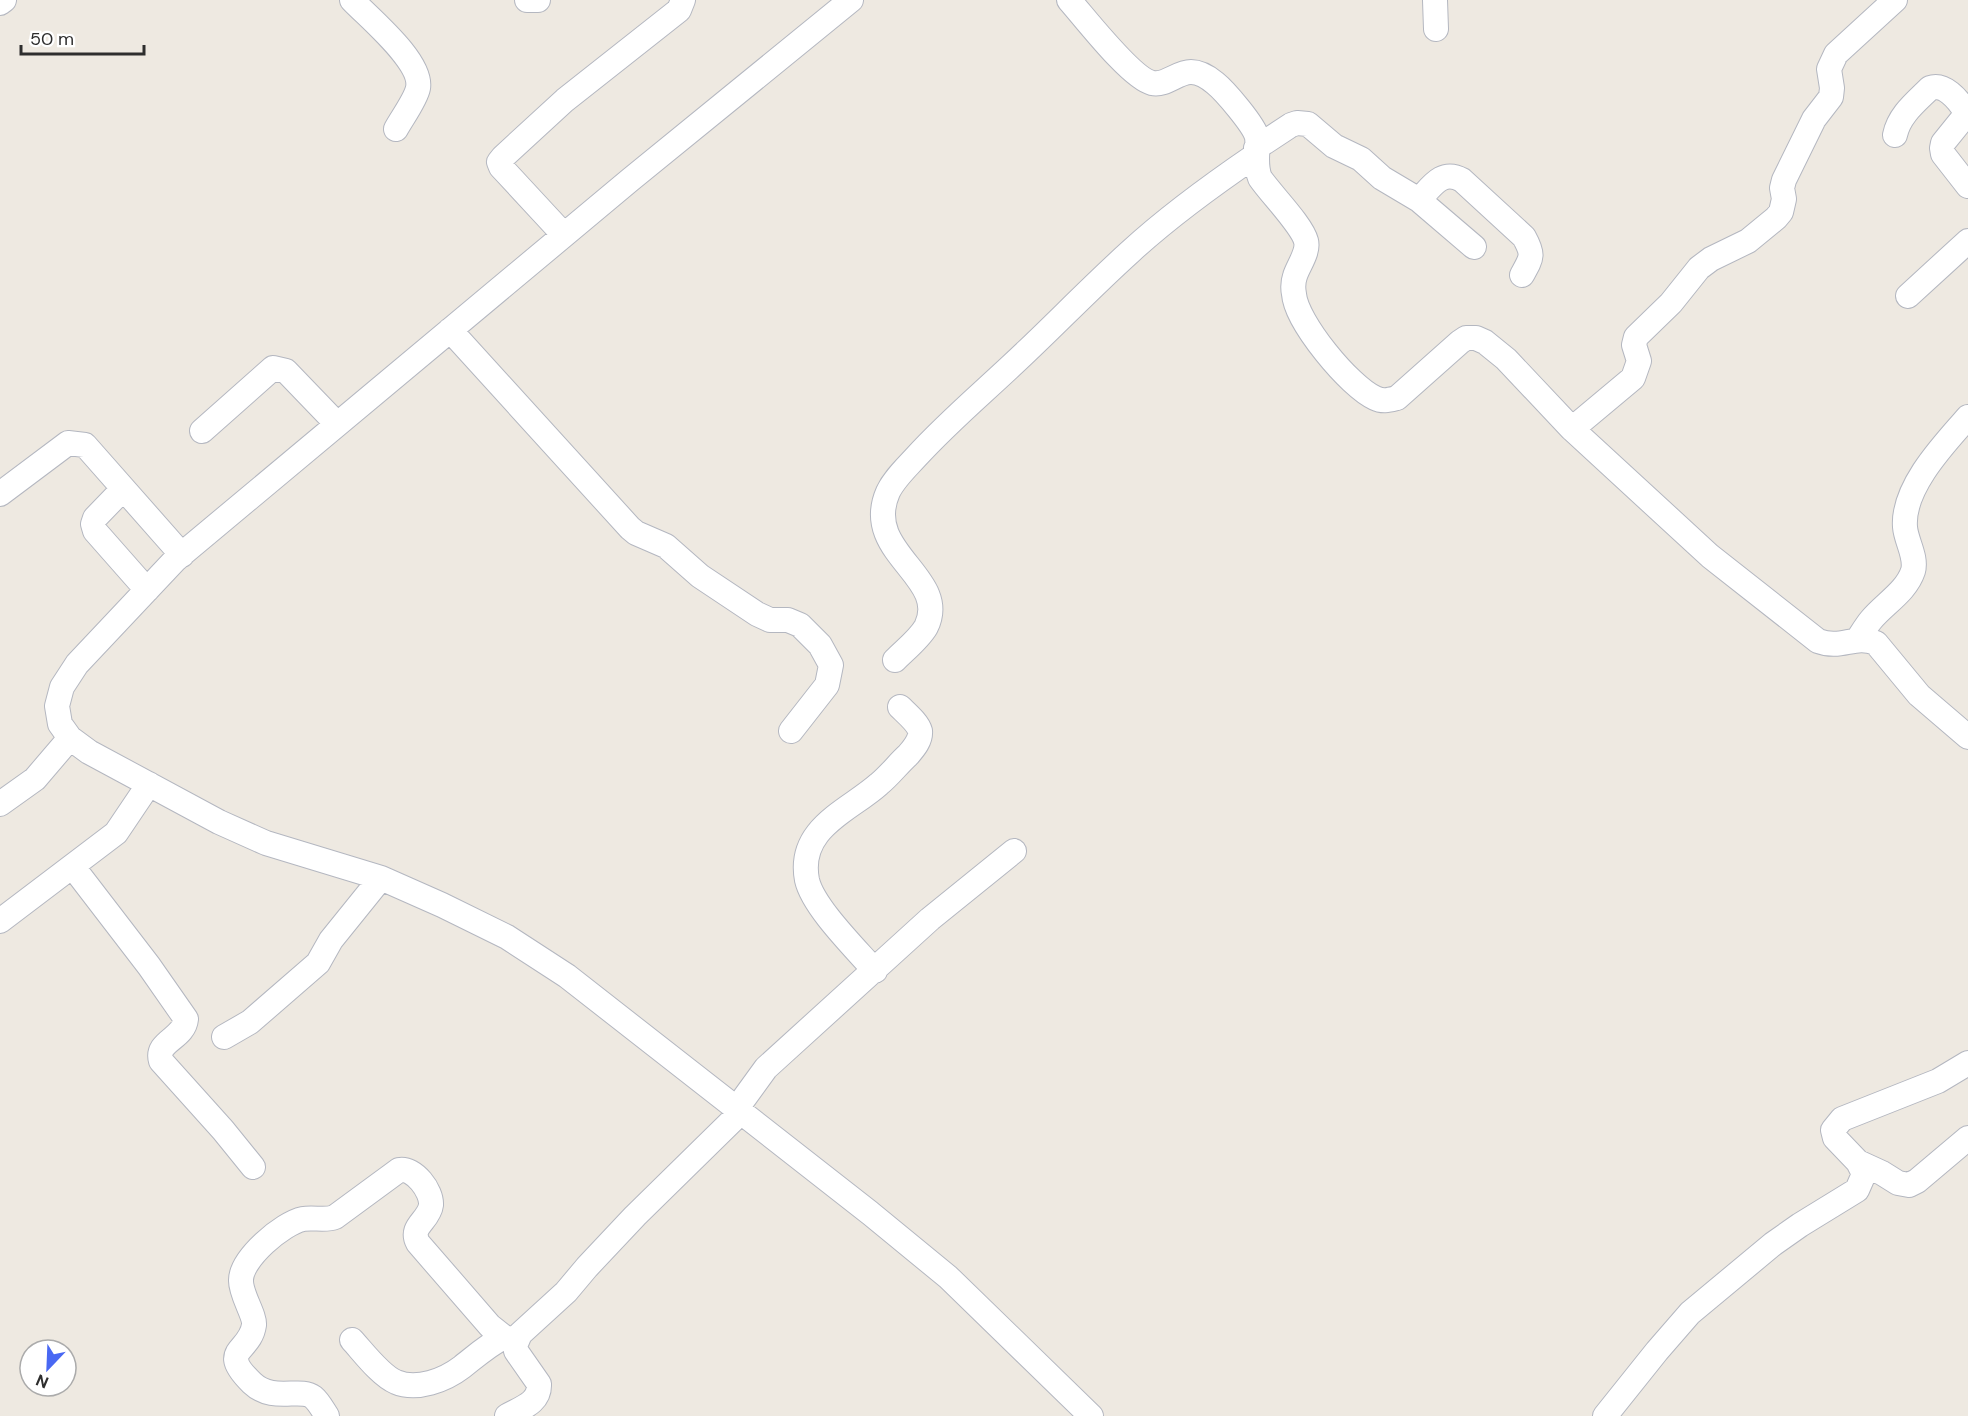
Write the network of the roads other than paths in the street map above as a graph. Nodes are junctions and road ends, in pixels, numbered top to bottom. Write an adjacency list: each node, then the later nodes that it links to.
1 (4, 0): 10 (street)
2 (352, 0): 12 (street)
3 (527, 0): 4 (street)
4 (538, 0)
5 (683, 0): 17 (street)
6 (851, 0): 17 (street)
7 (1069, 0): 14 (street)
8 (1435, 0): 11 (street)
9 (1895, 0): 25 (street)
10 (0, 3)
11 (1436, 29)
12 (396, 129)
13 (1895, 135): 15 (street)
14 (1256, 152): 16 (street); 25 (street); 32 (street)
15 (1968, 186)
16 (1419, 200): 19 (street); 20 (street)
17 (564, 235): 22 (street)
18 (1968, 241): 21 (street)
19 (1474, 247)
20 (1522, 275)
21 (1908, 296)
22 (450, 330): 24 (street); 34 (street)
23 (1968, 417): 31 (street)
24 (337, 424): 26 (street); 29 (street)
25 (1572, 429): 31 (street)
26 (202, 431)
27 (123, 489): 28 (street); 29 (street); 30 (street)
28 (0, 494)
29 (182, 555): 30 (street)
30 (147, 590): 36 (street)
31 (1858, 639): 35 (street)
32 (895, 660)
33 (900, 706): 43 (street)
34 (791, 731)
35 (1968, 737)
36 (70, 738): 37 (street); 38 (street)
37 (149, 784): 40 (street); 41 (street)
38 (5, 792)
39 (1014, 851): 43 (street)
40 (73, 867): 42 (street); 49 (street)
41 (381, 878): 44 (street); 46 (street)
42 (0, 921)
43 (875, 971): 46 (street)
44 (224, 1037)
45 (1968, 1063): 48 (street)
46 (739, 1110): 50 (street); 56 (street)
47 (1968, 1138): 48 (street)
48 (1858, 1162): 57 (street)
49 (253, 1167)
50 (510, 1338): 51 (street); 52 (street); 55 (street)
51 (352, 1340)
52 (287, 1395): 53 (street); 54 (street)
53 (272, 1416)
54 (327, 1416)
55 (507, 1416)
56 (1091, 1416)
57 (1605, 1416)

